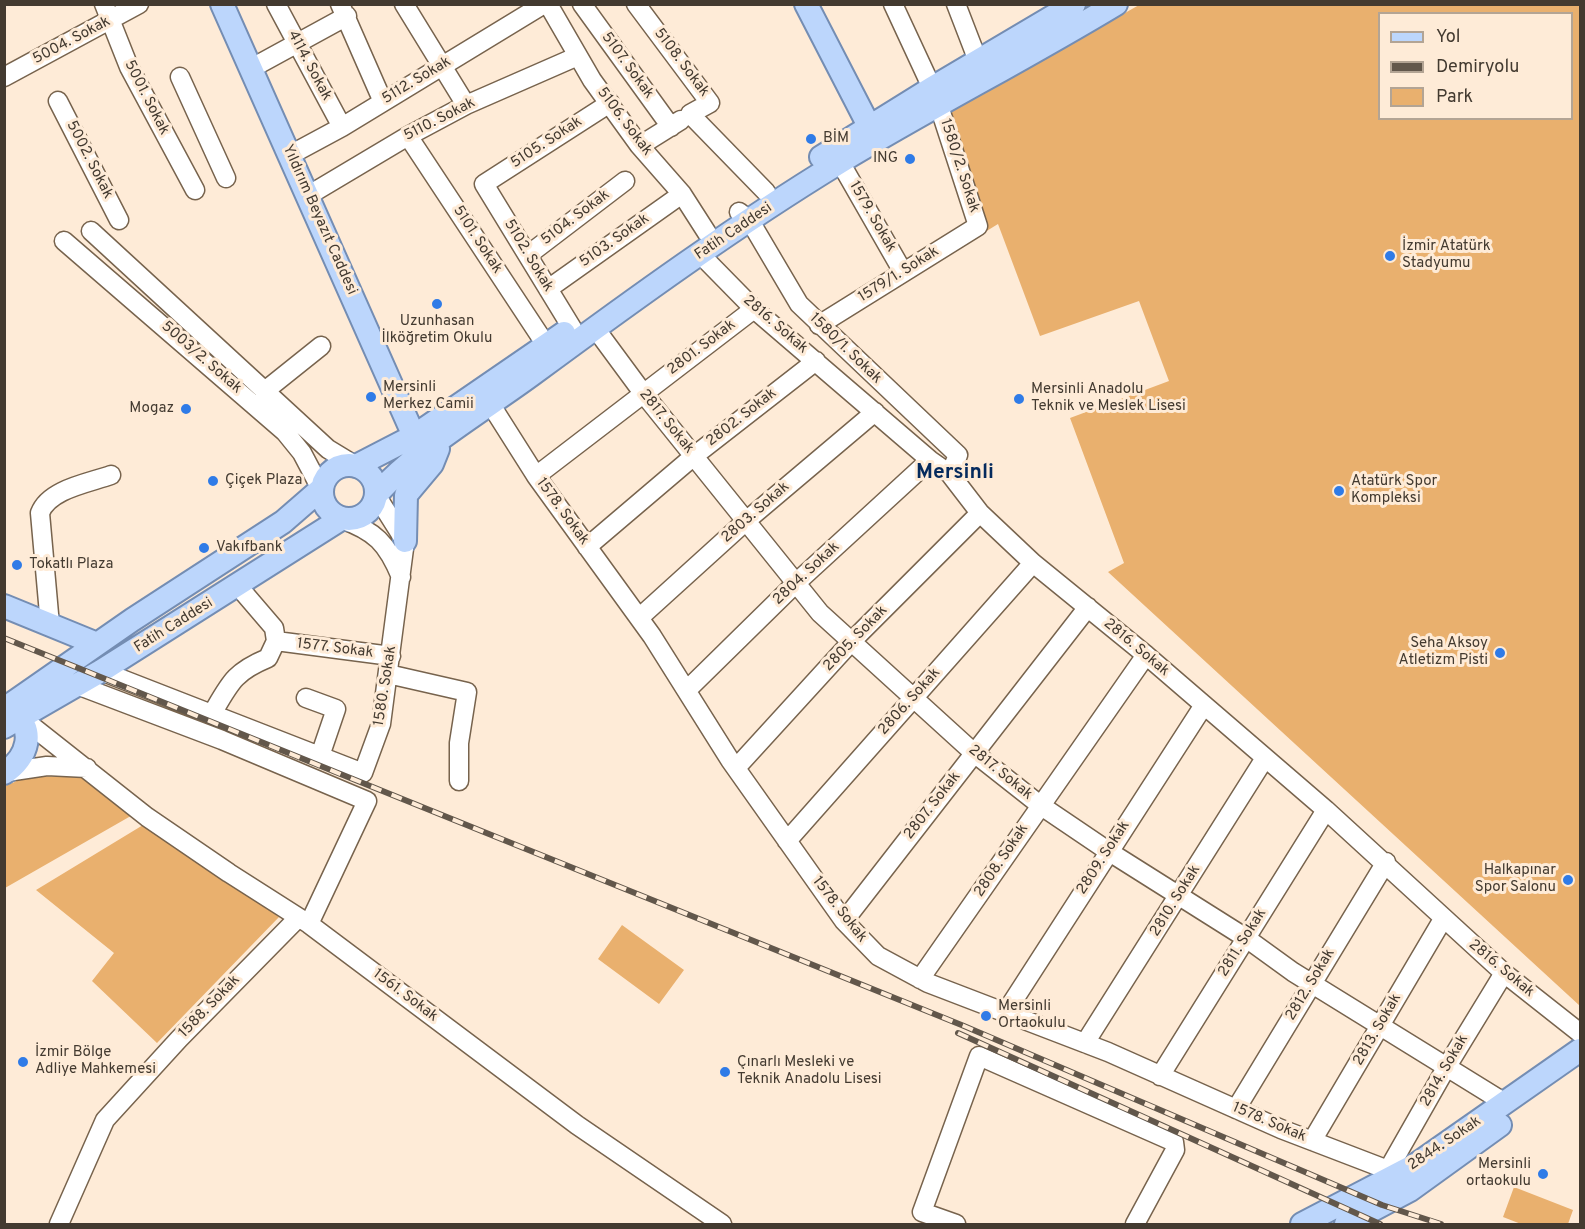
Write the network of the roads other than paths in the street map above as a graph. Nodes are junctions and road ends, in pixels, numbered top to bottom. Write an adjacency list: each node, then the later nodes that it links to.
1 (139, 4): 15 (street, 5004. Sokak)
2 (222, 4): 20 (main road, Yıldırım Beyazıt Caddesi)
3 (276, 4): 16 (street, 4114. Sokak)
4 (544, 4): 19 (street, 5112. Sokak)
5 (548, 4): 17 (street, 5106. Sokak)
6 (582, 4): 31 (street, 5107. Sokak)
7 (636, 4): 28 (street, 5108. Sokak)
8 (806, 4): 29 (main road)
9 (893, 4): 23 (street, 1580/2. Sokak)
10 (956, 4): 18 (street)
11 (1074, 4): 18 (main road)
12 (1116, 4): 23 (main road, Fatih Caddesi)
13 (411, 7): 19 (street)
14 (344, 10): 16 (street); 25 (street)
15 (107, 12): 21 (street, 5004. Sokak); 39 (street, 5001. Sokak)
16 (297, 43): 20 (street); 30 (street, 4114. Sokak)
17 (578, 56): 26 (street, 5106. Sokak); 27 (street, 5110. Sokak)
18 (978, 61): 23 (main road)
19 (442, 66): 25 (street, 5112. Sokak); 27 (street)
20 (250, 69): 34 (main road, Yıldırım Beyazıt Caddesi)
21 (4, 77)
22 (180, 77): 36 (street)
23 (935, 97): 29 (main road); 35 (main road, Fatih Caddesi); 45 (street, 1580/2. Sokak)
24 (58, 101): 44 (street, 5002. Sokak)
25 (383, 102): 30 (street, 5112. Sokak)
26 (610, 103): 33 (street, 5106. Sokak); 38 (street, 5105. Sokak)
27 (466, 105): 32 (street, 5110. Sokak)
28 (690, 114): 31 (street); 40 (street, 5108. Sokak)
29 (869, 126): 35 (main road); 40 (main road)
30 (342, 127): 34 (street, 5112. Sokak)
31 (671, 127): 33 (street)
32 (408, 136): 42 (street, 5110. Sokak); 57 (street, 5101. Sokak)
33 (641, 145): 41 (street, 5106. Sokak)
34 (290, 155): 42 (main road, Yıldırım Beyazıt Caddesi)
35 (840, 162): 43 (main road, Fatih Caddesi); 51 (street, 1579. Sokak)
36 (226, 178)
37 (625, 181): 49 (street, 5104. Sokak)
38 (484, 184): 49 (street, 5102. Sokak)
39 (195, 190)
40 (766, 192): 43 (main road)
41 (682, 194): 47 (street, 5106. Sokak); 52 (street, 5103. Sokak)
42 (309, 195): 65 (main road, Yıldırım Beyazıt Caddesi)
43 (744, 217): 47 (main road, Fatih Caddesi); 50 (main road, Fatih Caddesi); 54 (street, 1580/1. Sokak)
44 (119, 220)
45 (978, 226): 51 (street, 1579/1. Sokak)
46 (91, 231): 60 (street, 5003/2. Sokak)
47 (707, 233): 55 (main road, Fatih Caddesi)
48 (64, 241): 63 (street, 5003/2. Sokak)
49 (528, 255): 52 (street, 5102. Sokak)
50 (700, 255): 53 (street, 2816. Sokak); 56 (main road, Fatih Caddesi)
51 (903, 272): 54 (street, 1579/1. Sokak)
52 (548, 289): 55 (street, 5102. Sokak)
53 (754, 309): 59 (street, 2816. Sokak); 61 (street, 2801. Sokak)
54 (819, 325): 70 (street, 1580/1. Sokak)
55 (572, 328): 57 (main road, Fatih Caddesi)
56 (595, 328): 61 (street, 2817. Sokak); 62 (main road, Fatih Caddesi)
57 (546, 345): 65 (main road, Fatih Caddesi)
58 (321, 346): 60 (street)
59 (816, 361): 64 (street, 2816. Sokak); 67 (street, 2802. Sokak)
60 (266, 390): 63 (street); 69 (street, 5003/2. Sokak)
61 (643, 393): 67 (street, 2817. Sokak); 72 (street, 2801. Sokak)
62 (491, 405): 66 (main road, Fatih Caddesi); 72 (street, 1578. Sokak)
63 (261, 410): 73 (street, 5003/2. Sokak)
64 (875, 412): 68 (street, 2816. Sokak); 77 (street, 2803. Sokak)
65 (414, 436): 69 (main road, Fatih Caddesi)
66 (442, 440): 74 (main road, Fatih Caddesi); 78 (main road)
67 (694, 456): 77 (street, 2817. Sokak); 79 (street, 2802. Sokak)
68 (930, 460): 70 (street, 2816. Sokak); 82 (street, 2804. Sokak)
69 (356, 466): 73 (main road); 74 (main road)
70 (950, 474): 75 (street, 2816. Sokak)
71 (111, 475): 87 (street)
72 (536, 476): 79 (street, 1578. Sokak)
73 (321, 489): 76 (main road); 90 (main road, Fatih Caddesi)
74 (376, 495): 76 (main road); 78 (street)
75 (980, 513): 80 (street, 2816. Sokak); 89 (street, 2805. Sokak)
76 (341, 519): 81 (street); 83 (main road, Fatih Caddesi)
77 (746, 521): 82 (street, 2817. Sokak); 86 (street, 2803. Sokak)
78 (405, 542): 81 (street, 1580. Sokak)
79 (587, 547): 86 (street, 1578. Sokak)
80 (1033, 563): 85 (street, 2816. Sokak); 97 (street, 2806. Sokak)
81 (402, 580): 92 (street, 1580. Sokak)
82 (796, 583): 89 (street, 2817. Sokak); 95 (street, 2804. Sokak)
83 (238, 586): 88 (street, 1577. Sokak); 93 (main road, Fatih Caddesi)
84 (4, 606): 87 (main road)
85 (1088, 607): 91 (street, 2816. Sokak); 101 (street, 2807. Sokak)
86 (639, 618): 95 (street, 1578. Sokak)
87 (50, 625): 90 (main road)
88 (276, 641): 92 (street, 1577. Sokak); 100 (street)
89 (852, 641): 97 (street, 2817. Sokak); 105 (street, 2805. Sokak)
90 (98, 644): 99 (main road, Fatih Caddesi)
91 (1146, 655): 98 (street, 2816. Sokak); 108 (street, 2808. Sokak)
92 (389, 665): 102 (street, 1580. Sokak); 107 (street, 1577. Sokak)
93 (101, 671): 94 (main road, Fatih Caddesi); 100 (street, 1580. Sokak)
94 (77, 685): 99 (main road, Fatih Caddesi); 115 (street, 1588. Sokak)
95 (687, 690): 105 (street, 1578. Sokak)
96 (306, 698): 102 (street)
97 (913, 698): 101 (street, 2817. Sokak); 110 (street, 2806. Sokak)
98 (1204, 705): 103 (street, 2816. Sokak); 111 (street, 2809. Sokak)
99 (8, 710): 104 (street, 1561. Sokak); 106 (main road)
100 (212, 714): 102 (street, 1580. Sokak)
101 (974, 753): 108 (street, 2817. Sokak); 116 (street, 2807. Sokak)
102 (320, 756)
103 (1266, 758): 109 (street, 2816. Sokak); 113 (street, 2810. Sokak)
104 (87, 768): 106 (street); 115 (street, 1561. Sokak)
105 (736, 768): 110 (street, 1578. Sokak)
106 (6, 772)
107 (459, 781)
108 (1040, 805): 111 (street, 2817. Sokak); 119 (street, 2808. Sokak)
109 (1326, 810): 112 (street, 2816. Sokak); 117 (street, 2811. Sokak)
110 (787, 841): 116 (street, 1578. Sokak)
111 (1108, 851): 113 (street, 2817. Sokak); 121 (street, 2809. Sokak)
112 (1386, 862): 114 (street, 2816. Sokak); 120 (street, 2812. Sokak)
113 (1180, 896): 117 (street, 2817. Sokak); 124 (street, 2810. Sokak)
114 (1443, 919): 118 (street, 2816. Sokak); 122 (street, 2813. Sokak)
115 (303, 921): 134 (street, 1588. Sokak); 135 (street, 1561. Sokak)
116 (844, 921): 119 (street, 1578. Sokak)
117 (1246, 938): 120 (street, 2817. Sokak); 128 (street, 2811. Sokak)
118 (1504, 973): 123 (street, 2816. Sokak); 126 (street, 2814. Sokak)
119 (921, 979): 121 (street, 1578. Sokak)
120 (1312, 984): 122 (street, 2817. Sokak); 130 (street, 2812. Sokak)
121 (1006, 1012): 124 (street, 1578. Sokak)
122 (1380, 1026): 126 (street, 2817. Sokak); 131 (street, 2813. Sokak)
123 (1581, 1033)
124 (1085, 1043): 128 (street, 1578. Sokak)
125 (1581, 1050): 129 (main road, 2844. Sokak)
126 (1446, 1068): 129 (street, 2817. Sokak); 132 (street, 2814. Sokak)
127 (1581, 1068): 139 (main road, 2844. Sokak)
128 (1160, 1076): 130 (street, 1578. Sokak)
129 (1505, 1103): 138 (main road, 2844. Sokak)
130 (1236, 1109): 131 (street, 1578. Sokak)
131 (1312, 1141): 132 (street, 1578. Sokak)
132 (1388, 1170)
133 (919, 1218): 136 (street); 137 (street)
134 (59, 1224)
135 (722, 1224)
136 (956, 1224)
137 (1135, 1224)
138 (1302, 1224)
139 (1346, 1224)

